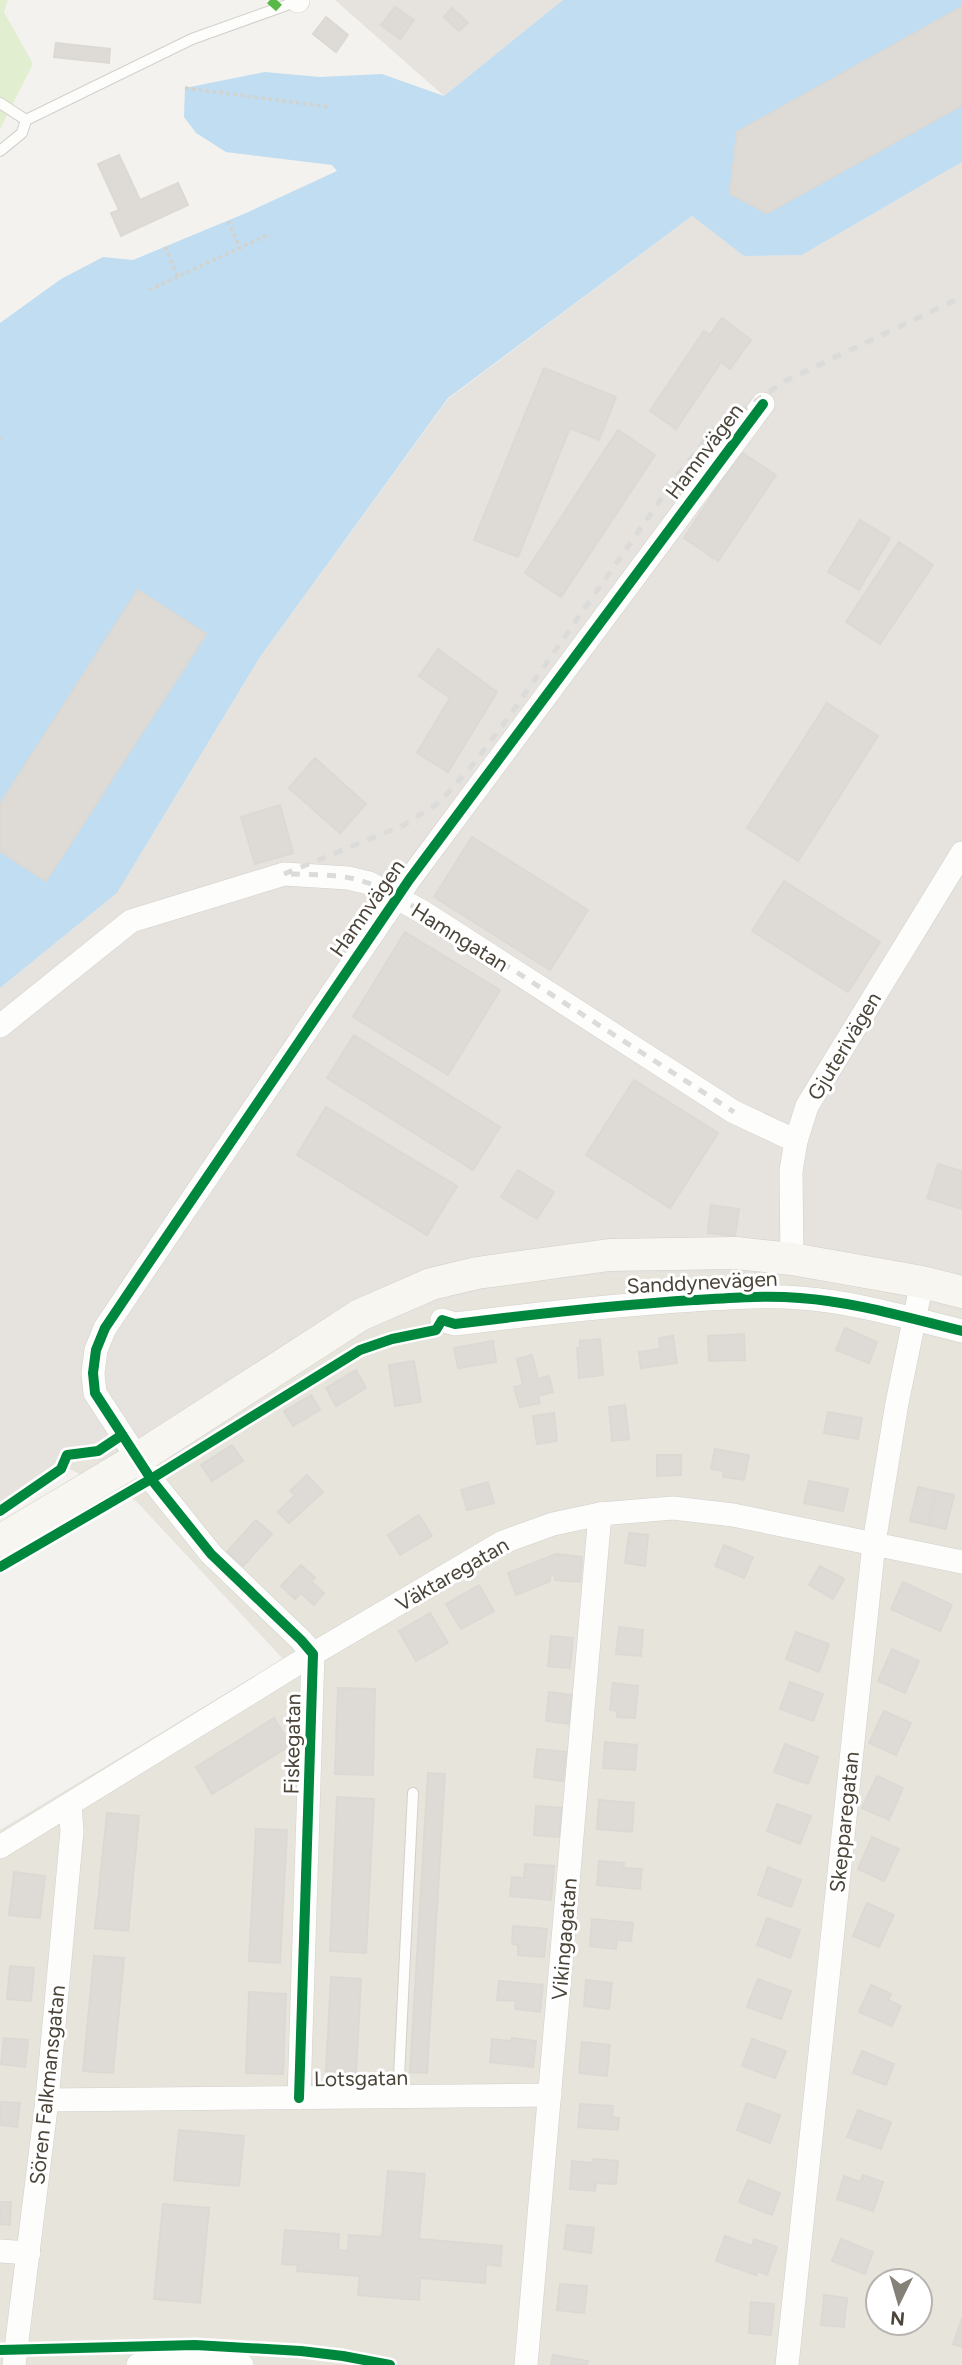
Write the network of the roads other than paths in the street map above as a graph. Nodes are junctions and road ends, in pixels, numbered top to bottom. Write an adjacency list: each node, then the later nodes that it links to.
1 (298, 1): 3 (lane)
2 (0, 103): 3 (lane)
3 (26, 120): 4 (lane)
4 (0, 151)
5 (763, 404): 7 (street, Hamnvägen)
6 (962, 853): 9 (street, Gjuterivägen)
7 (397, 898): 8 (street, Hamngatan); 9 (street, Hamngatan); 16 (street, Hamnvägen)
8 (0, 1026)
9 (796, 1141): 10 (street, Gjuterivägen)
10 (792, 1259): 11 (street, Sanddynevägen); 16 (street, Sanddynevägen)
11 (922, 1282): 12 (street, Sanddynevägen); 14 (street, Skepparegatan)
12 (962, 1292)
13 (442, 1320): 14 (street, Sanddynevägen)
14 (914, 1320): 15 (street, Sanddynevägen); 19 (street, Skepparegatan)
15 (962, 1331)
16 (137, 1459): 18 (street, Sanddynevägen); 21 (street)
17 (600, 1514): 19 (street, Väktaregatan); 21 (street, Väktaregatan); 25 (street, Vikingagatan)
18 (0, 1541)
19 (874, 1543): 20 (street, Väktaregatan); 35 (street, Skepparegatan)
20 (962, 1562)
21 (313, 1654): 23 (street, Väktaregatan); 27 (street, Fiskegatan)
22 (413, 1793): 26 (lane)
23 (70, 1805): 24 (street, Väktaregatan); 28 (street, Sören Falkmansgatan)
24 (0, 1847)
25 (550, 2095): 26 (street, Lotsgatan); 34 (street, Vikingagatan)
26 (398, 2097): 27 (street, Lotsgatan)
27 (299, 2098): 28 (street, Lotsgatan)
28 (47, 2100): 30 (street, Sören Falkmansgatan)
29 (0, 2251): 30 (street)
30 (29, 2253): 31 (street, Sören Falkmansgatan)
31 (15, 2365)
32 (138, 2365): 33 (street)
33 (242, 2365)
34 (526, 2365)
35 (787, 2365)

